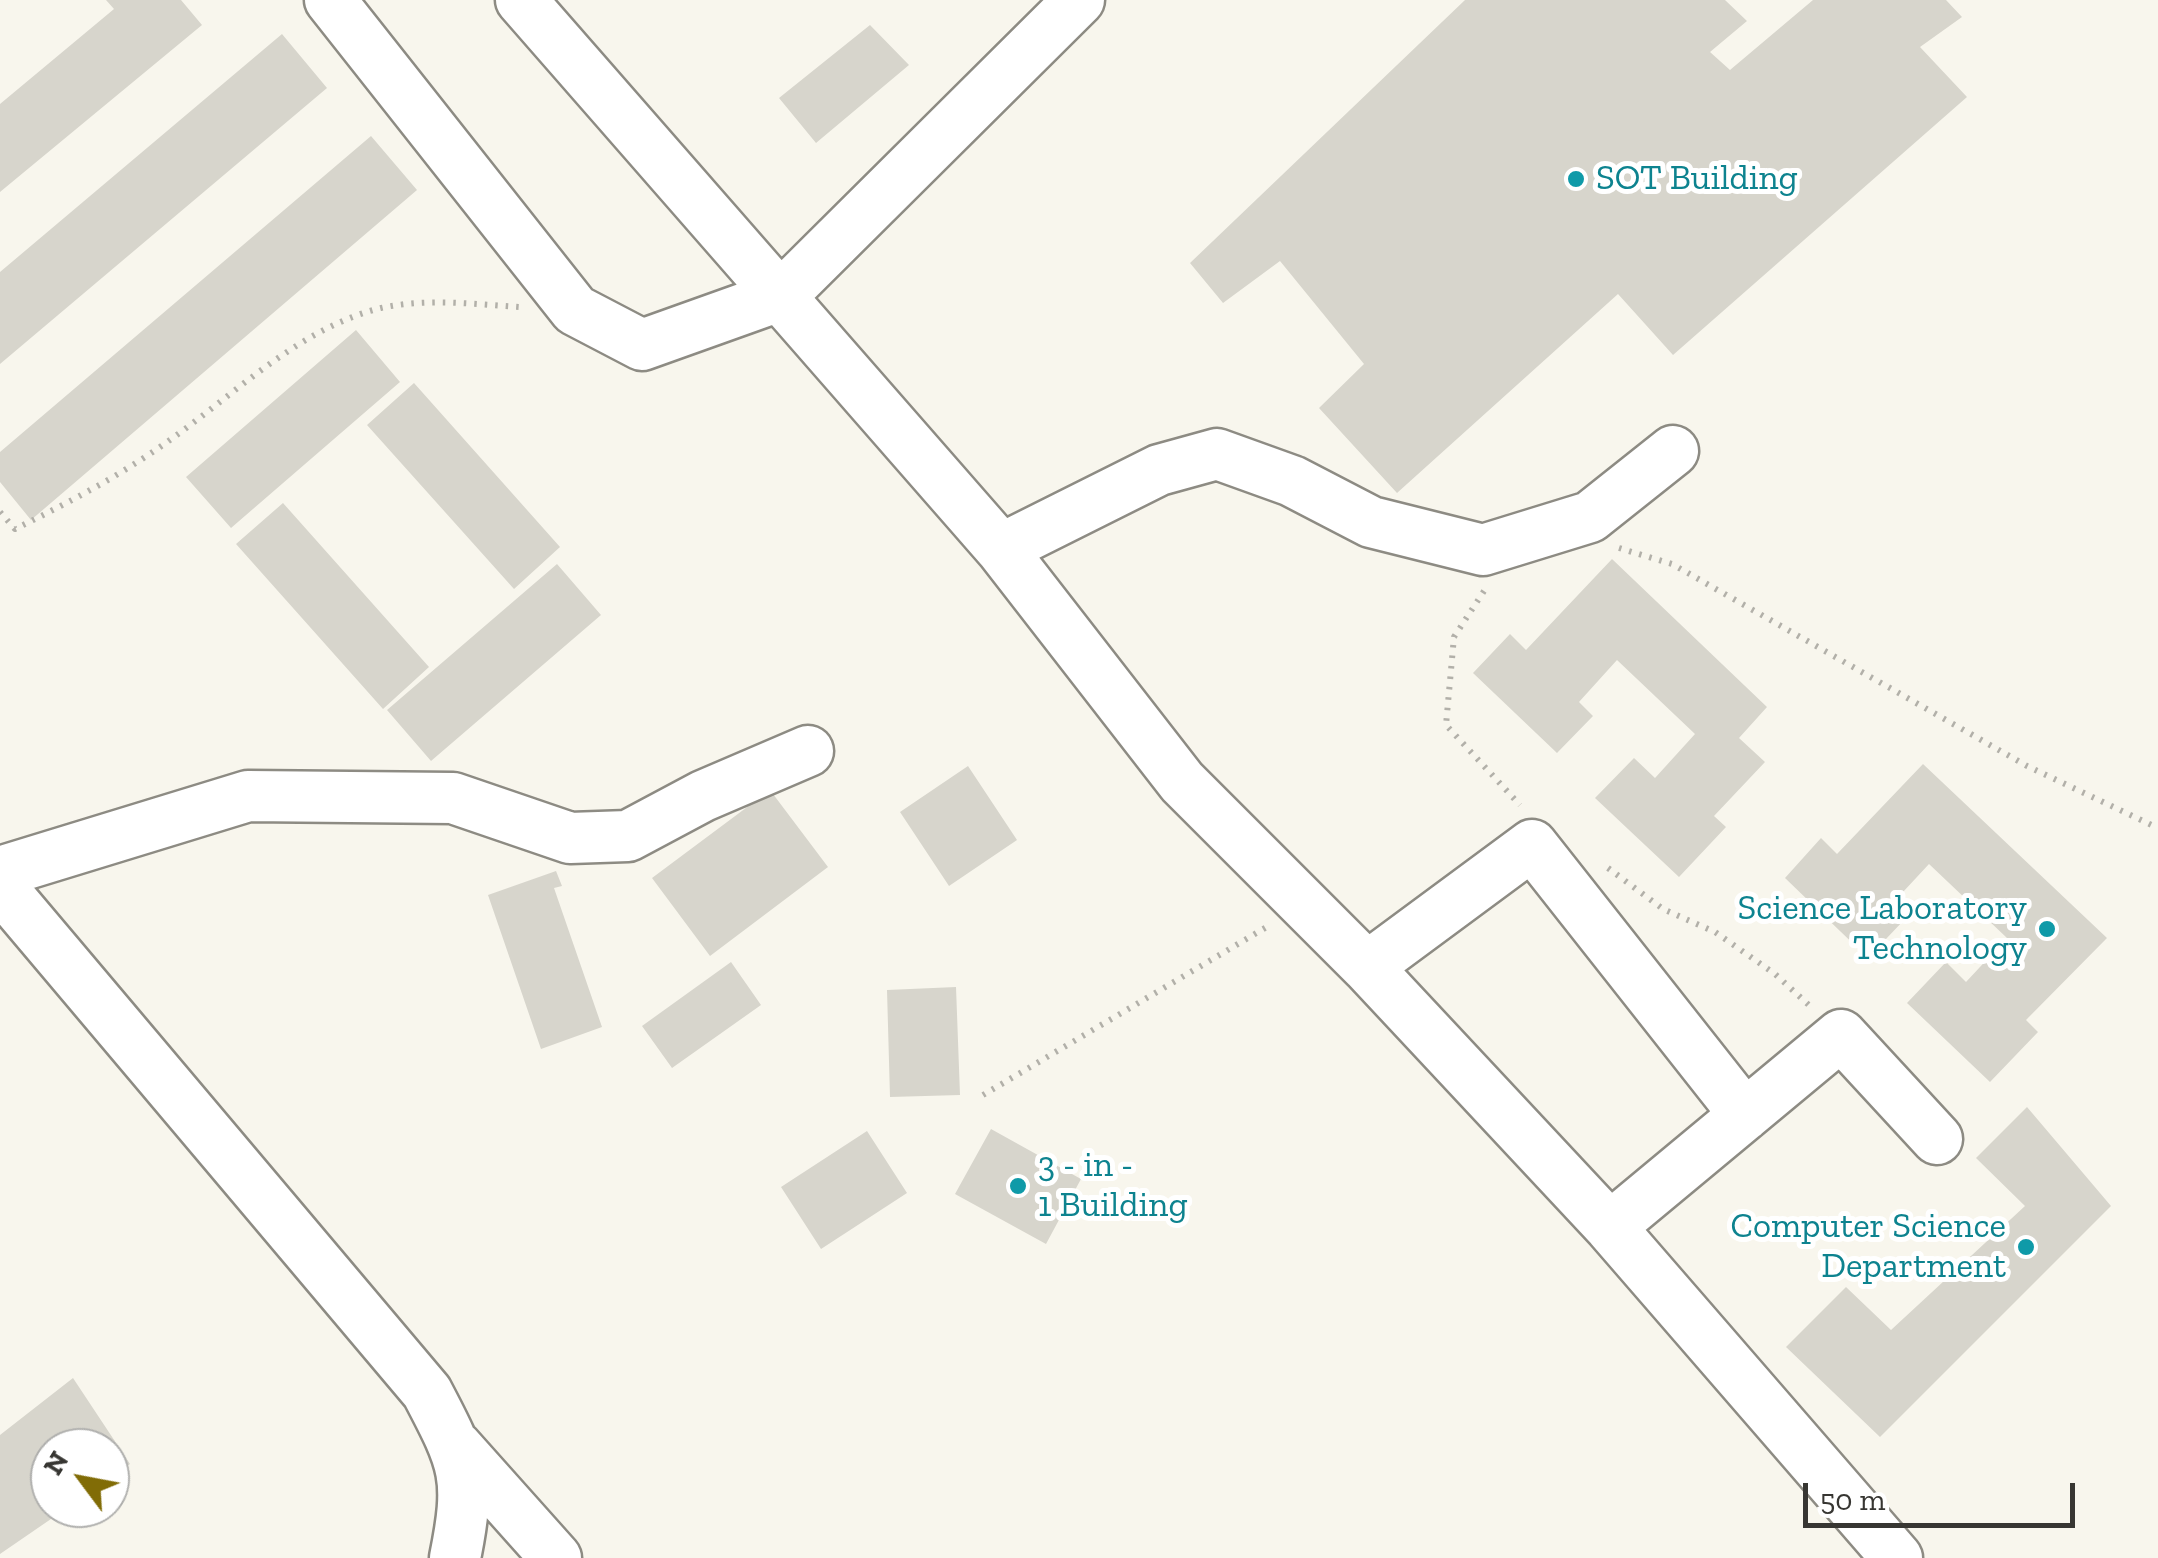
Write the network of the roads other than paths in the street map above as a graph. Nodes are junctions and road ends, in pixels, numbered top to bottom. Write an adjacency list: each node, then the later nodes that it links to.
1 (330, 0): 4 (street)
2 (521, 0): 4 (street)
3 (1079, 0): 4 (street)
4 (782, 295): 6 (street)
5 (1674, 452): 6 (street)
6 (1001, 549): 10 (street)
7 (808, 751): 8 (street)
8 (0, 872)
9 (0, 886): 14 (street)
10 (1367, 967): 11 (street); 13 (street)
11 (1745, 1114): 12 (street); 13 (street)
12 (1937, 1139)
13 (1610, 1227): 17 (street)
14 (456, 1446): 15 (street); 16 (street)
15 (455, 1558)
16 (556, 1558)
17 (1897, 1558)

